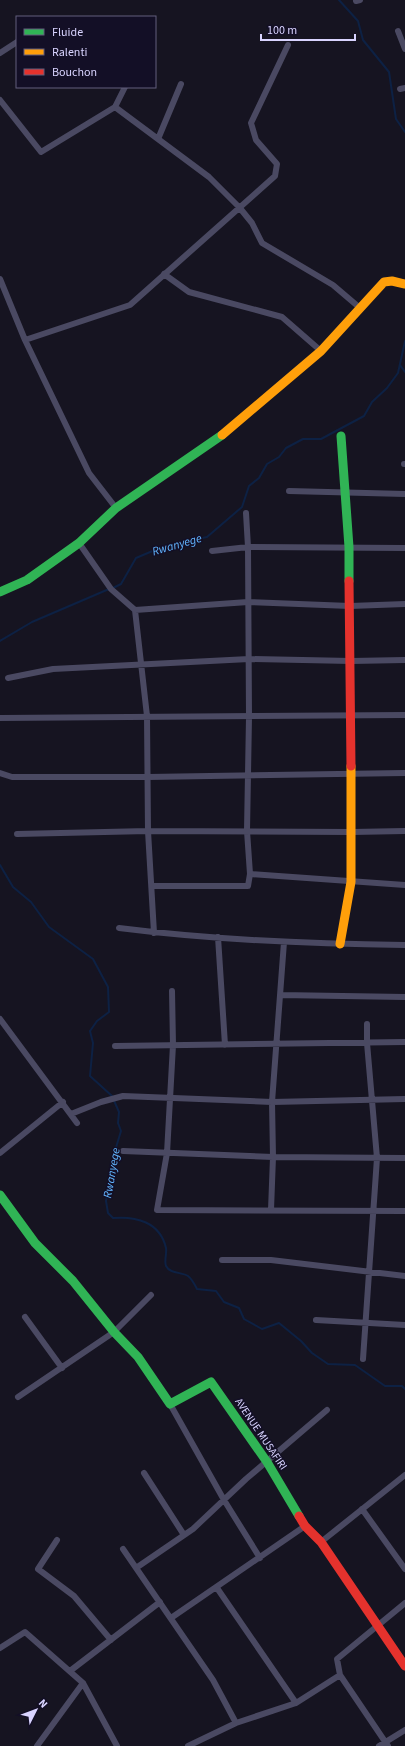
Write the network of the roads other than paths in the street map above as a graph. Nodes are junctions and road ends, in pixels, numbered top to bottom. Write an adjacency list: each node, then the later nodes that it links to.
1 (398, 31): 4 (street)
2 (16, 43): 5 (street)
3 (288, 45): 11 (street)
4 (405, 49)
5 (0, 53)
6 (181, 84): 10 (street)
7 (125, 88): 9 (street)
8 (0, 100): 9 (street)
9 (115, 106): 10 (street)
10 (158, 139): 11 (street)
11 (239, 206): 12 (street); 15 (street)
12 (164, 274): 16 (street); 17 (street)
13 (0, 278): 16 (street)
14 (405, 284): 15 (street)
15 (360, 308): 17 (street)
16 (25, 340): 22 (street)
17 (321, 351): 22 (street)
18 (341, 436): 20 (street)
19 (289, 491): 20 (street)
20 (345, 493): 21 (street); 26 (street)
21 (405, 494)
22 (116, 508): 24 (street)
23 (246, 513): 25 (street)
24 (79, 543): 29 (street); 33 (street)
25 (248, 547): 26 (street); 28 (street); 30 (street)
26 (349, 547): 27 (street); 32 (street)
27 (405, 548)
28 (212, 551)
29 (0, 592)
30 (248, 602): 32 (street); 33 (street); 34 (street)
31 (405, 604): 32 (street)
32 (350, 606): 36 (street)
33 (135, 610): 37 (street)
34 (249, 659): 36 (street); 37 (street); 42 (street)
35 (405, 660): 36 (street)
36 (351, 661): 40 (street)
37 (141, 665): 38 (street); 39 (street)
38 (8, 678)
39 (147, 716): 42 (street); 43 (street); 48 (street)
40 (352, 716): 41 (street); 42 (street); 45 (street)
41 (405, 716)
42 (249, 717): 47 (street)
43 (0, 718)
44 (0, 773): 48 (street)
45 (352, 773): 46 (street); 47 (street); 52 (street)
46 (405, 773)
47 (248, 775): 48 (street); 50 (street)
48 (148, 777): 49 (street)
49 (148, 831): 50 (street); 53 (street); 57 (street)
50 (247, 831): 52 (street); 54 (street)
51 (405, 831): 52 (street)
52 (352, 832): 55 (street)
53 (17, 834)
54 (250, 874): 55 (street); 57 (street)
55 (351, 882): 56 (street); 62 (street)
56 (405, 885)
57 (152, 886): 59 (street)
58 (120, 928): 59 (street)
59 (154, 933): 60 (street)
60 (218, 937): 61 (street); 72 (street)
61 (284, 942): 62 (street); 65 (street)
62 (340, 944): 63 (street)
63 (405, 945)
64 (172, 991): 75 (street)
65 (280, 995): 66 (street); 73 (street)
66 (405, 997)
67 (0, 1019): 69 (street)
68 (367, 1024): 71 (street)
69 (2, 1027): 79 (street)
70 (405, 1042): 71 (street)
71 (367, 1043): 73 (street); 78 (street)
72 (225, 1045): 73 (street); 75 (street)
73 (276, 1045): 80 (street)
74 (115, 1046): 75 (street)
75 (173, 1046): 76 (street)
76 (170, 1098): 80 (street); 81 (street); 85 (street)
77 (405, 1099): 78 (street)
78 (372, 1100): 80 (street); 87 (street)
79 (63, 1102): 81 (street); 84 (street)
80 (272, 1102): 86 (street)
81 (71, 1114): 82 (street)
82 (76, 1123)
83 (123, 1151): 85 (street)
84 (0, 1153)
85 (167, 1153): 86 (street); 90 (street)
86 (273, 1157): 87 (street); 90 (street)
87 (377, 1158): 88 (street); 91 (street)
88 (405, 1158)
89 (0, 1194): 101 (street)
90 (271, 1210): 91 (street)
91 (373, 1211): 92 (street); 94 (street)
92 (405, 1211)
93 (222, 1260): 94 (street)
94 (369, 1272): 95 (street); 99 (street)
95 (405, 1276)
96 (151, 1295): 101 (street)
97 (25, 1317): 103 (street)
98 (316, 1320): 99 (street)
99 (366, 1323): 100 (street); 102 (street)
100 (405, 1325)
101 (114, 1332): 103 (street); 105 (street)
102 (363, 1359)
103 (62, 1368): 104 (street)
104 (18, 1397)
105 (170, 1404): 107 (street, AVENUE MUSAFIRI); 110 (street)
106 (327, 1410): 107 (street)
107 (267, 1462): 110 (street); 112 (street, AVENUE MUSAFIRI)
108 (144, 1473): 113 (street)
109 (405, 1475): 111 (street)
110 (224, 1500): 113 (street); 117 (street)
111 (362, 1509): 115 (street); 119 (street)
112 (305, 1526): 115 (street, AVENUE MUSAFIRI); 117 (street)
113 (184, 1535): 118 (street)
114 (57, 1540): 125 (street)
115 (321, 1542): 124 (street, AVENUE MUSAFIRI)
116 (123, 1549): 118 (street)
117 (260, 1558): 120 (street)
118 (136, 1568): 121 (street)
119 (405, 1569)
120 (217, 1588): 123 (street); 131 (street)
121 (160, 1602): 123 (street); 125 (street)
122 (405, 1603): 124 (street)
123 (171, 1618): 132 (street)
124 (378, 1625): 127 (street, AVENUE MUSAFIRI); 129 (street)
125 (111, 1640): 128 (street)
126 (0, 1648): 128 (street)
127 (405, 1666)
128 (70, 1671): 130 (street)
129 (340, 1675): 131 (street); 134 (street)
130 (83, 1683): 135 (street); 136 (street)
131 (296, 1703): 132 (street)
132 (236, 1723): 137 (street)
133 (405, 1730): 134 (street)
134 (387, 1744): 138 (street)
135 (37, 1746)
136 (117, 1746)
137 (188, 1746)
138 (379, 1746)

